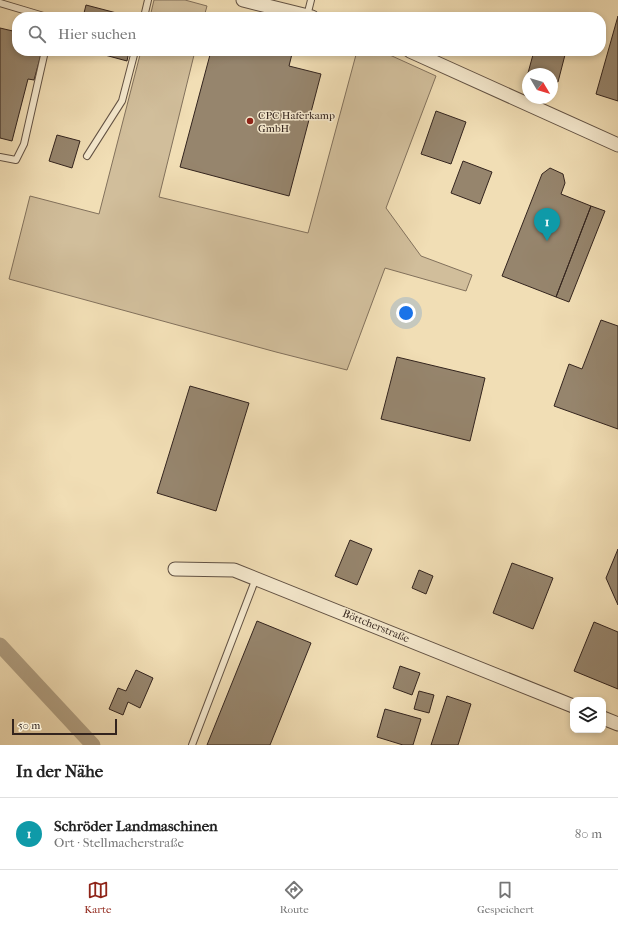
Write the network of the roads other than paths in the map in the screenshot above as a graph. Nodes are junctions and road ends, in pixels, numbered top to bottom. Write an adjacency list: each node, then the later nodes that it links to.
1 (148, 0): 6 (lane)
2 (242, 0): 7 (street)
3 (311, 0): 8 (lane)
4 (0, 3): 5 (lane)
5 (30, 12)
6 (145, 12)
7 (293, 12)
8 (310, 12)
9 (44, 56): 14 (lane)
10 (134, 56): 13 (lane)
11 (421, 56): 12 (street)
12 (618, 145)
13 (87, 156)
14 (0, 157)
15 (174, 569): 16 (street, Böttcherstraße)
16 (256, 578): 17 (street, Böttcherstraße); 20 (lane)
17 (570, 705)
18 (606, 719): 19 (street)
19 (618, 724)
20 (192, 745)

